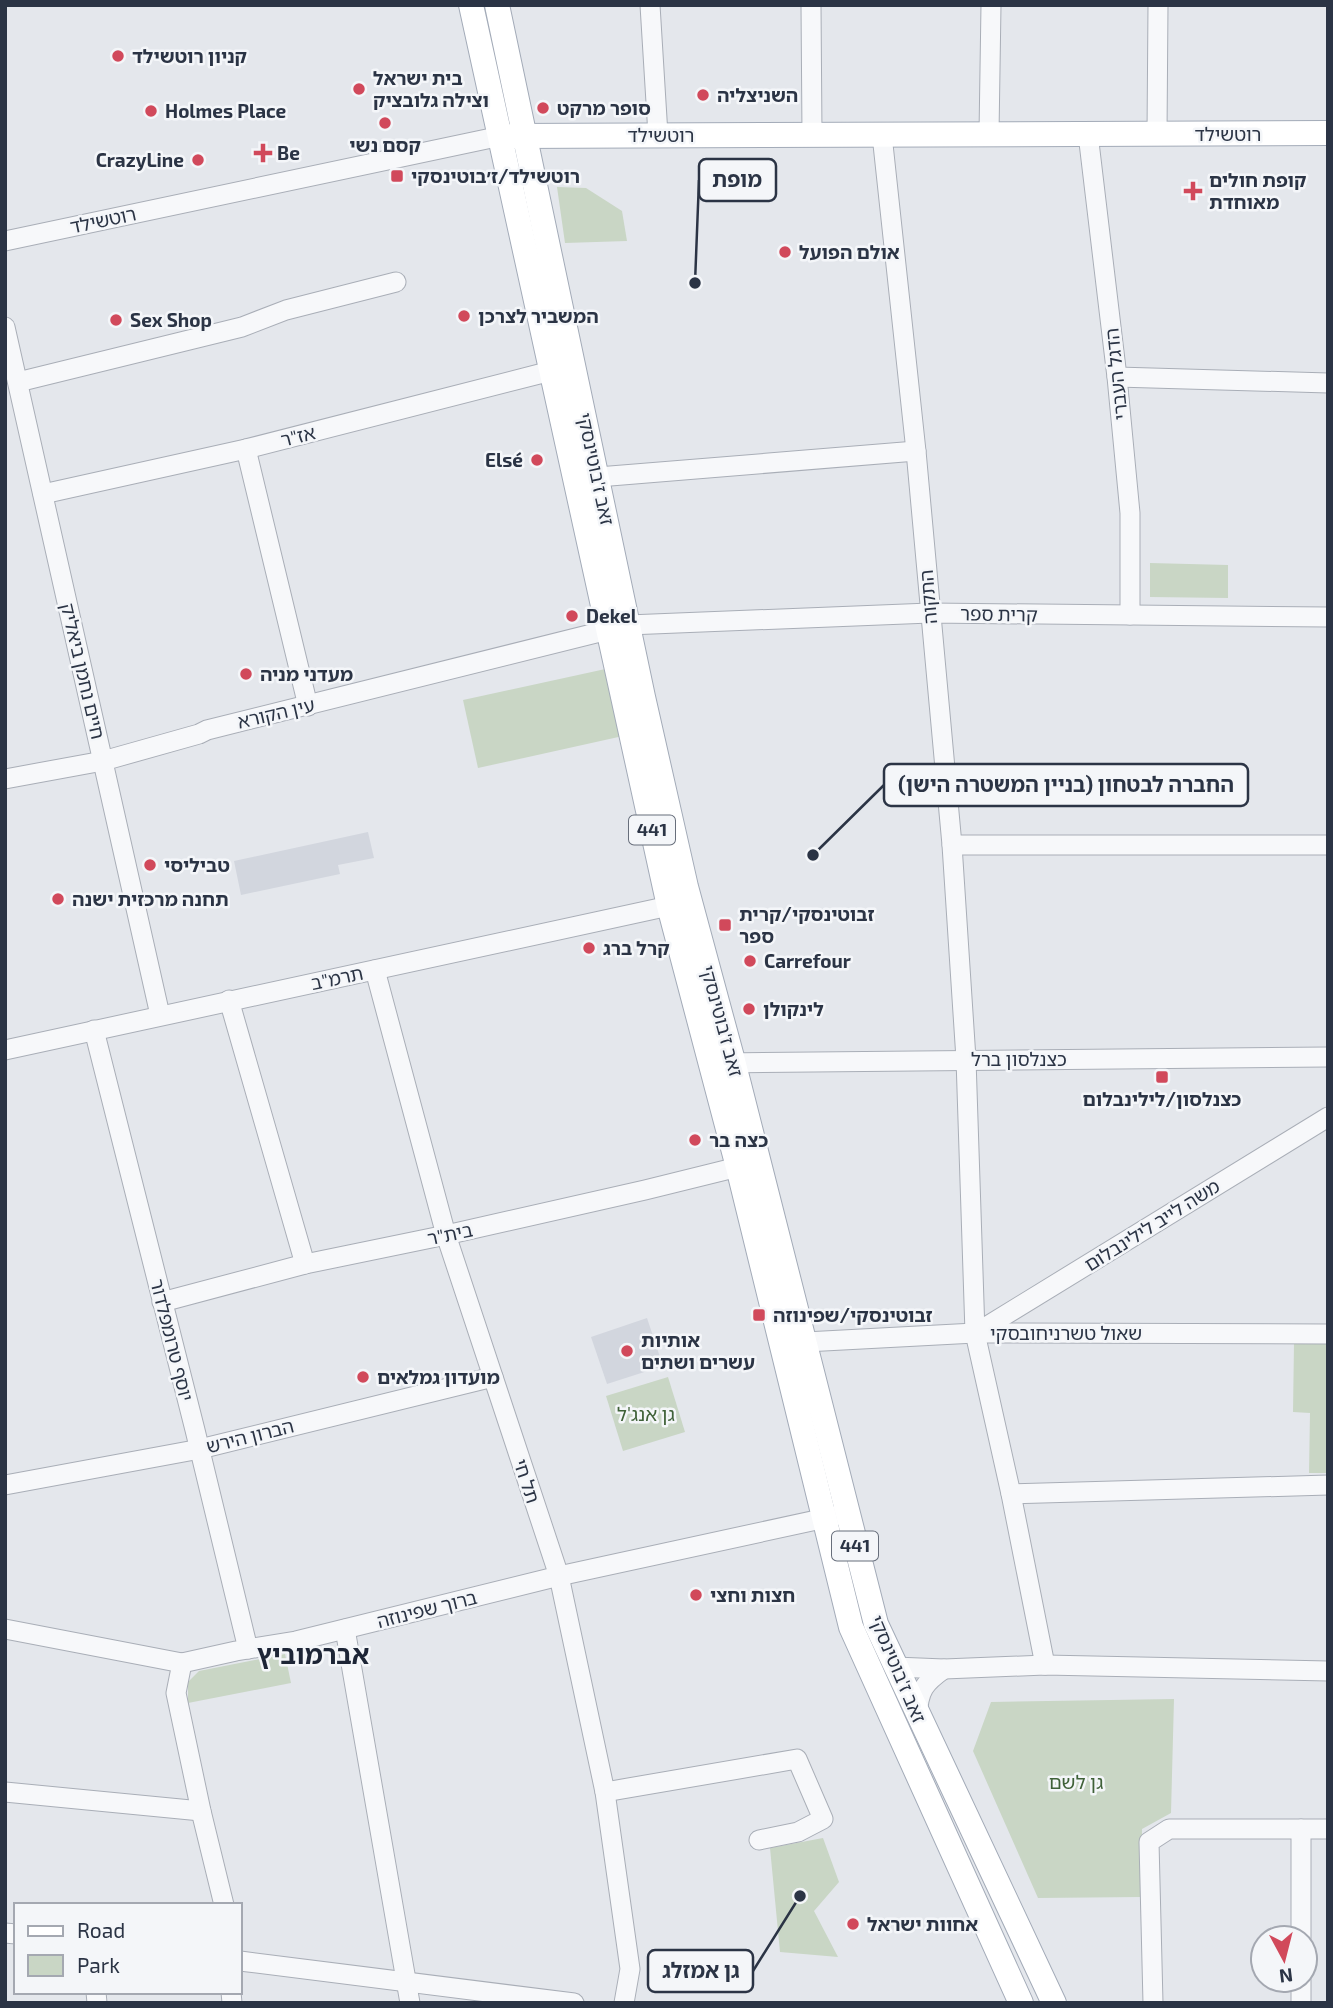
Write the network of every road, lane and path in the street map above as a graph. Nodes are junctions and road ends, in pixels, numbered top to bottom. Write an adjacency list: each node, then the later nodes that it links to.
1 (471, 5): 14 (main road, זאב ז'בוטינסקי / 441)
2 (497, 5): 15 (main road, זאב ז'בוטינסקי / 441)
3 (650, 5): 12 (street)
4 (811, 5): 7 (street)
5 (990, 5): 9 (street)
6 (1158, 5): 11 (street)
7 (812, 127): 12 (main road, רוטשילד); 13 (main road, רוטשילד)
8 (1328, 133): 11 (main road, רוטשילד)
9 (989, 134): 10 (main road, רוטשילד); 13 (main road, רוטשילד)
10 (1088, 134): 11 (main road, רוטשילד); 20 (street, הדגל העברי)
11 (1157, 134)
12 (659, 135): 15 (main road, רוטשילד)
13 (882, 135): 24 (street, התקוה)
14 (501, 136): 15 (main road, רוטשילד); 16 (street, רוטשילד); 19 (main road, זאב ז'בוטינסקי / 441)
15 (526, 136): 25 (main road, זאב ז'בוטינסקי / 441)
16 (5, 241)
17 (396, 282): 21 (street)
18 (5, 327): 21 (street, חיים נחמן ביאליק)
19 (551, 371): 23 (street, אז"ר); 30 (main road, זאב ז'בוטינסקי / 441)
20 (1117, 377): 22 (street); 28 (street, הדגל העברי)
21 (18, 382): 26 (street, חיים נחמן ביאליק)
22 (1328, 383)
23 (247, 449): 26 (street, אז"ר); 31 (street)
24 (916, 451): 25 (street); 27 (street, התקוה)
25 (598, 477): 30 (main road, זאב ז'בוטינסקי / 441)
26 (43, 494): 32 (street, חיים נחמן ביאליק)
27 (930, 613): 28 (street, קרית ספר); 30 (street, קרית ספר); 34 (street, התקוה)
28 (1129, 615): 29 (street, קרית ספר)
29 (1328, 617)
30 (617, 627): 31 (street, עין הקורא); 36 (main road, זאב ז'בוטינסקי / 441); 44 (main road, זאב ז'בוטינסקי / 441)
31 (308, 706): 32 (street, עין הקורא)
32 (103, 761): 33 (street, עין הקורא); 39 (street, חיים נחמן ביאליק)
33 (13, 778)
34 (952, 845): 35 (street); 43 (street, התקוה)
35 (1328, 845)
36 (669, 906): 37 (street, תרמ"ב); 44 (main road, זאב ז'בוטינסקי / 441)
37 (375, 970): 38 (street, תרמ"ב); 47 (street, תל חי)
38 (229, 1000): 39 (street, תרמ"ב); 48 (street)
39 (160, 1015): 40 (street, תרמ"ב)
40 (94, 1030): 41 (street, תרמ"ב); 49 (street, יוסף טרומפלדור)
41 (5, 1050)
42 (1328, 1057): 43 (street, כצנלסון ברל)
43 (966, 1059): 44 (street, כצנלסון ברל); 50 (street, התקוה)
44 (722, 1063): 46 (main road, זאב ז'בוטינסקי / 441); 52 (main road, זאב ז'בוטינסקי / 441)
45 (1328, 1117): 50 (street, משה לייב לילינבלום)
46 (738, 1167): 47 (street, בית"ר); 58 (main road, זאב ז'בוטינסקי / 441)
47 (446, 1235): 48 (street, בית"ר); 53 (street, תל חי)
48 (305, 1264): 49 (street, בית"ר)
49 (162, 1302): 54 (street, יוסף טרומפלדור)
50 (975, 1333): 51 (street, שאול טשרניחובסקי); 52 (street, שאול טשרניחובסקי); 57 (street, התקוה)
51 (1328, 1334)
52 (805, 1342): 58 (main road, זאב ז'בוטינסקי / 441)
53 (493, 1377): 54 (street, הברון הירש); 59 (street, תל חי)
54 (200, 1449): 55 (street, הברון הירש); 62 (street, יוסף טרומפלדור)
55 (5, 1485)
56 (1328, 1485): 57 (street)
57 (1011, 1494): 64 (street, התקוה)
58 (835, 1516): 59 (street, ברוך שפינוזה); 65 (main road, זאב ז'בוטינסקי / 441); 82 (main road, זאב ז'בוטינסקי / 441)
59 (559, 1576): 61 (street, ברוך שפינוזה); 70 (street, תל חי)
60 (5, 1629): 63 (street, ברוך שפינוזה)
61 (345, 1629): 62 (street, ברוך שפינוזה); 78 (street)
62 (248, 1649): 63 (street, ברוך שפינוזה)
63 (182, 1663): 71 (street)
64 (1045, 1665): 66 (street); 67 (street)
65 (895, 1667): 66 (street); 68 (main road, זאב ז'בוטינסקי / 441)
66 (944, 1669): 68 (street)
67 (1328, 1671)
68 (917, 1714): 83 (main road, זאב ז'בוטינסקי / 441)
69 (5, 1792): 71 (street)
70 (605, 1792): 74 (street); 81 (street, תל חי)
71 (201, 1811): 75 (street)
72 (1301, 1829): 73 (street); 76 (street); 84 (street)
73 (1328, 1829)
74 (759, 1840)
75 (224, 1903)
76 (1301, 1924)
77 (242, 1961): 78 (street)
78 (406, 1982): 79 (street); 80 (street)
79 (410, 2003)
80 (574, 2003)
81 (624, 2003)
82 (1021, 2003)
83 (1054, 2003)
84 (1153, 2003)

